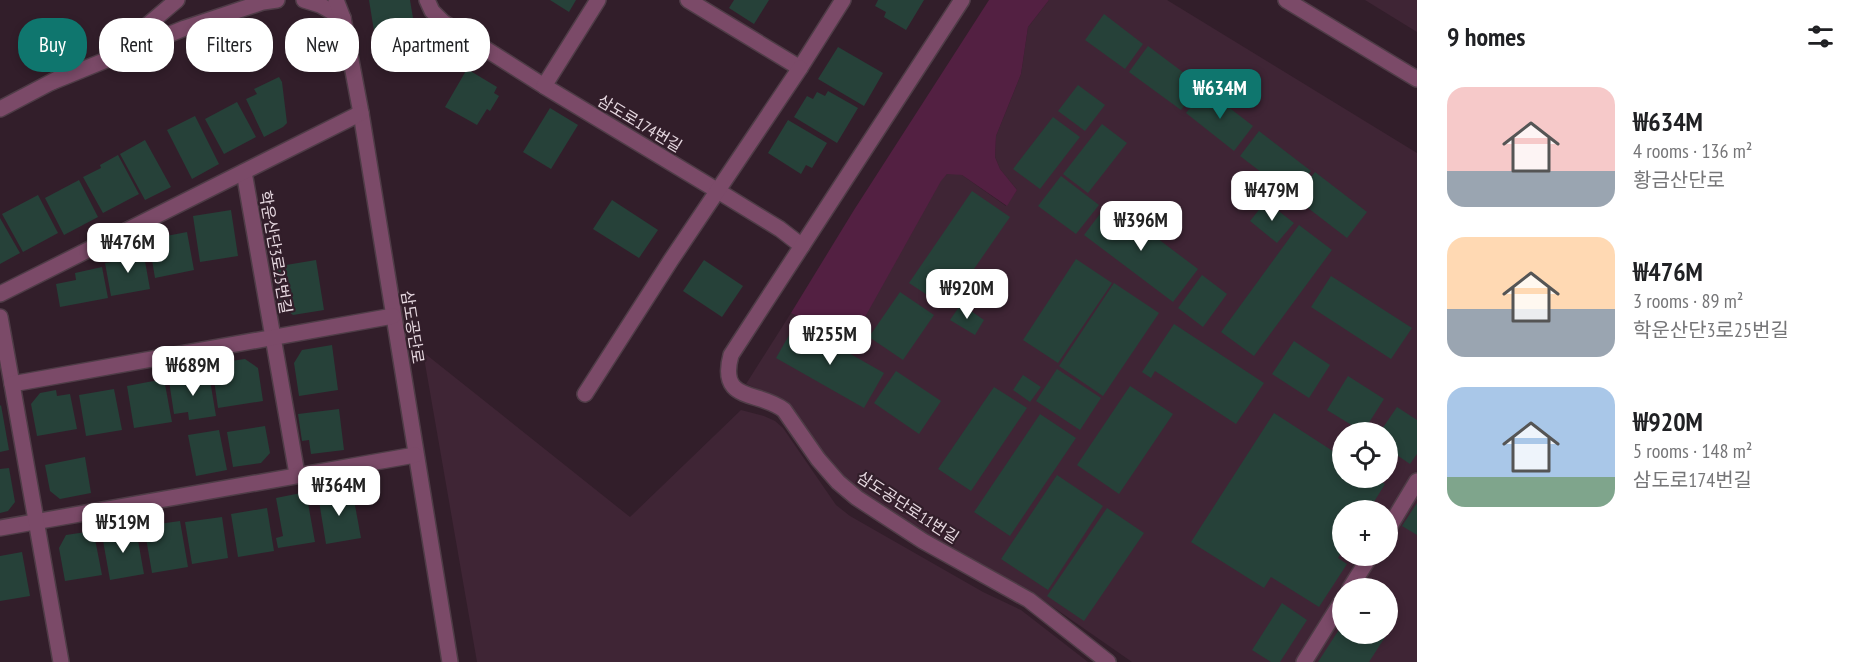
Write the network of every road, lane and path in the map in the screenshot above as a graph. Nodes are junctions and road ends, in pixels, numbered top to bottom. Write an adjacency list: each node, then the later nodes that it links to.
1 (177, 0): 16 (street)
2 (276, 0): 16 (street)
3 (304, 0): 12 (street)
4 (336, 0): 12 (street, 삼도공단로)
5 (342, 0): 12 (street)
6 (427, 0): 17 (street, 삼도로174번길)
7 (598, 0): 17 (street)
8 (688, 0): 13 (street)
9 (843, 0): 13 (street)
10 (962, 0): 22 (street)
11 (1286, 0): 15 (street)
12 (343, 18)
13 (800, 68): 21 (street)
14 (353, 72): 19 (street, 삼도공단로)
15 (1417, 79)
16 (52, 82): 18 (street)
17 (544, 86): 21 (street, 삼도로174번길)
18 (0, 109)
19 (361, 113): 20 (street, 학운산단3로25번길); 24 (street, 삼도공단로)
20 (244, 172): 23 (street, 학운산단3로25번길); 26 (street, 학운산단3로25번길)
21 (718, 191): 22 (street, 삼도로174번길); 28 (street)
22 (802, 246): 38 (street, 삼도공단로11번길)
23 (0, 294)
24 (393, 316): 26 (street, 학운산단3로25번길); 29 (street, 삼도공단로)
25 (0, 317): 27 (street)
26 (273, 338): 27 (street, 학운산단3로25번길); 30 (street, 학운산단3로25번길)
27 (12, 384): 33 (street)
28 (585, 394)
29 (416, 455): 30 (street); 37 (street, 삼도공단로)
30 (297, 474): 33 (street)
31 (1417, 481): 32 (street)
32 (1398, 512)
33 (35, 521): 34 (street); 36 (street)
34 (0, 528)
35 (1332, 617): 39 (street)
36 (61, 662)
37 (450, 662)
38 (1108, 662)
39 (1304, 662)

